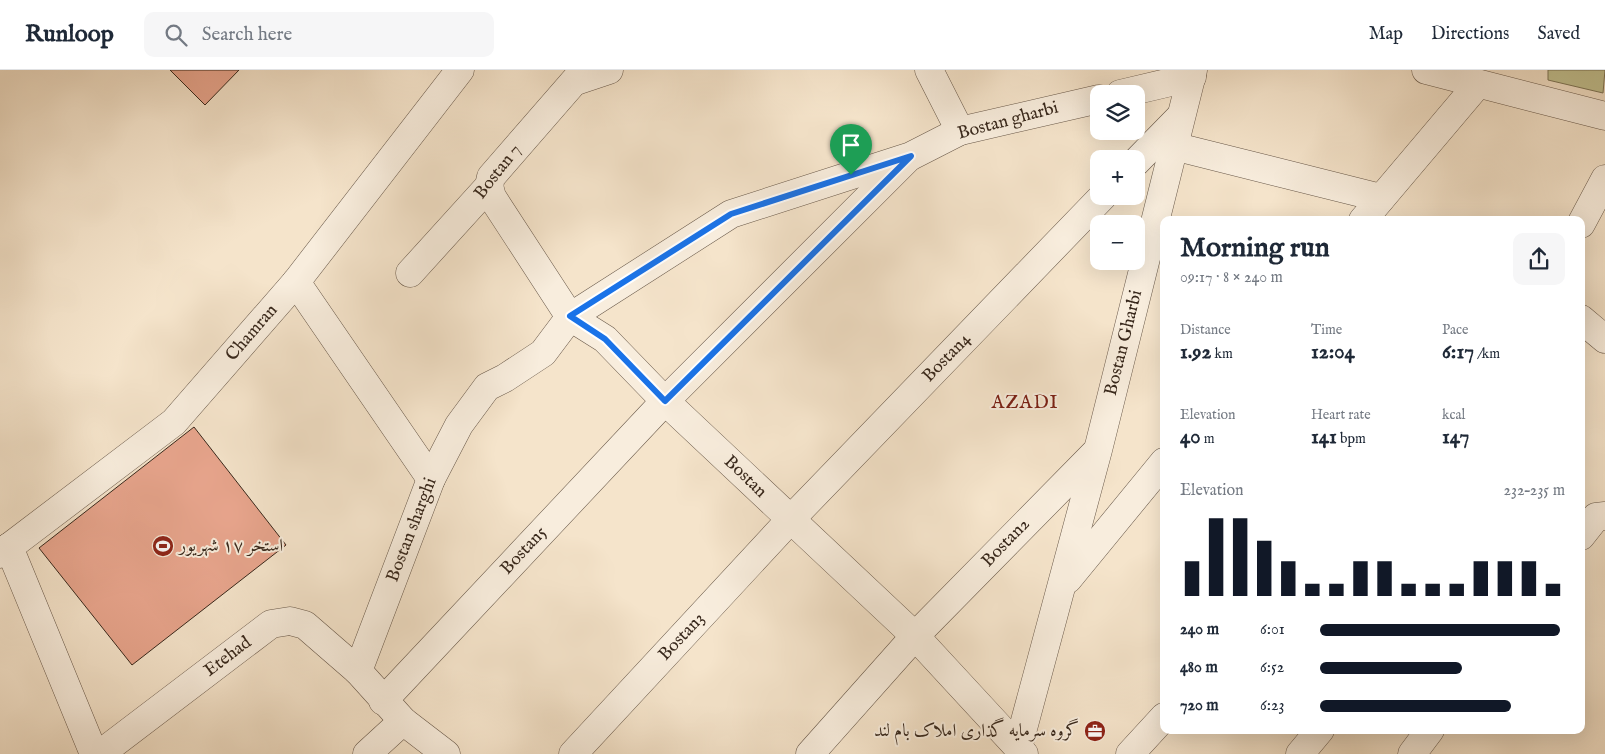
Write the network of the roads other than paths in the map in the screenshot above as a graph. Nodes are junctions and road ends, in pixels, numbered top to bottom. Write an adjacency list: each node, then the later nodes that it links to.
1 (460, 70): 23 (street, Chamran)
2 (609, 70): 6 (street)
3 (929, 70): 12 (street)
4 (1426, 70): 7 (street)
5 (1192, 73): 8 (street); 11 (street, Bostan Gharbi)
6 (580, 76): 17 (street, Bostan 7)
7 (1478, 84): 10 (street); 18 (street)
8 (1145, 87)
9 (1090, 101): 12 (street, Bostan gharbi)
10 (1605, 116)
11 (1180, 117): 13 (street, Bostan Gharbi); 14 (street)
12 (960, 131): 15 (street, Bostan gharbi)
13 (1173, 146): 18 (street); 28 (street, Bostan Gharbi)
14 (1145, 153)
15 (911, 156): 24 (street, Bostan gharbi); 27 (street, Bostan5)
16 (1605, 179): 21 (street)
17 (489, 186): 22 (street, Bostan 7); 24 (street, Bostan)
18 (1381, 198): 20 (street)
19 (1094, 205): 31 (street, Bostan4)
20 (1366, 216)
21 (1585, 216)
22 (410, 273)
23 (296, 282): 30 (street); 32 (street, Chamran)
24 (570, 316): 27 (street, Bostan); 30 (street, Bostan sharghi)
25 (1585, 323): 26 (street)
26 (1605, 339)
27 (665, 401): 31 (street, Bostan); 36 (street, Bostan5)
28 (1098, 450): 33 (street, Bostan Gharbi); 34 (street, Bostan2)
29 (1160, 467): 33 (street, Bostan Gharbi)
30 (431, 479): 35 (street, Bostan sharghi)
31 (790, 520): 34 (street, Bostan); 46 (street, Bostan3)
32 (5, 550): 42 (street)
33 (1062, 586): 41 (street, Bostan Gharbi)
34 (915, 636): 41 (street, Bostan); 47 (street, Bostan2)
35 (358, 671): 36 (street); 43 (street, Etehad)
36 (384, 701): 37 (street)
37 (403, 721): 44 (street); 45 (street)
38 (1160, 721): 48 (street)
39 (1317, 734): 49 (street)
40 (1427, 734): 50 (street)
41 (1021, 751)
42 (94, 754)
43 (100, 754)
44 (367, 754)
45 (446, 754)
46 (573, 754)
47 (810, 754)
48 (1130, 754)
49 (1300, 754)
50 (1412, 754)

